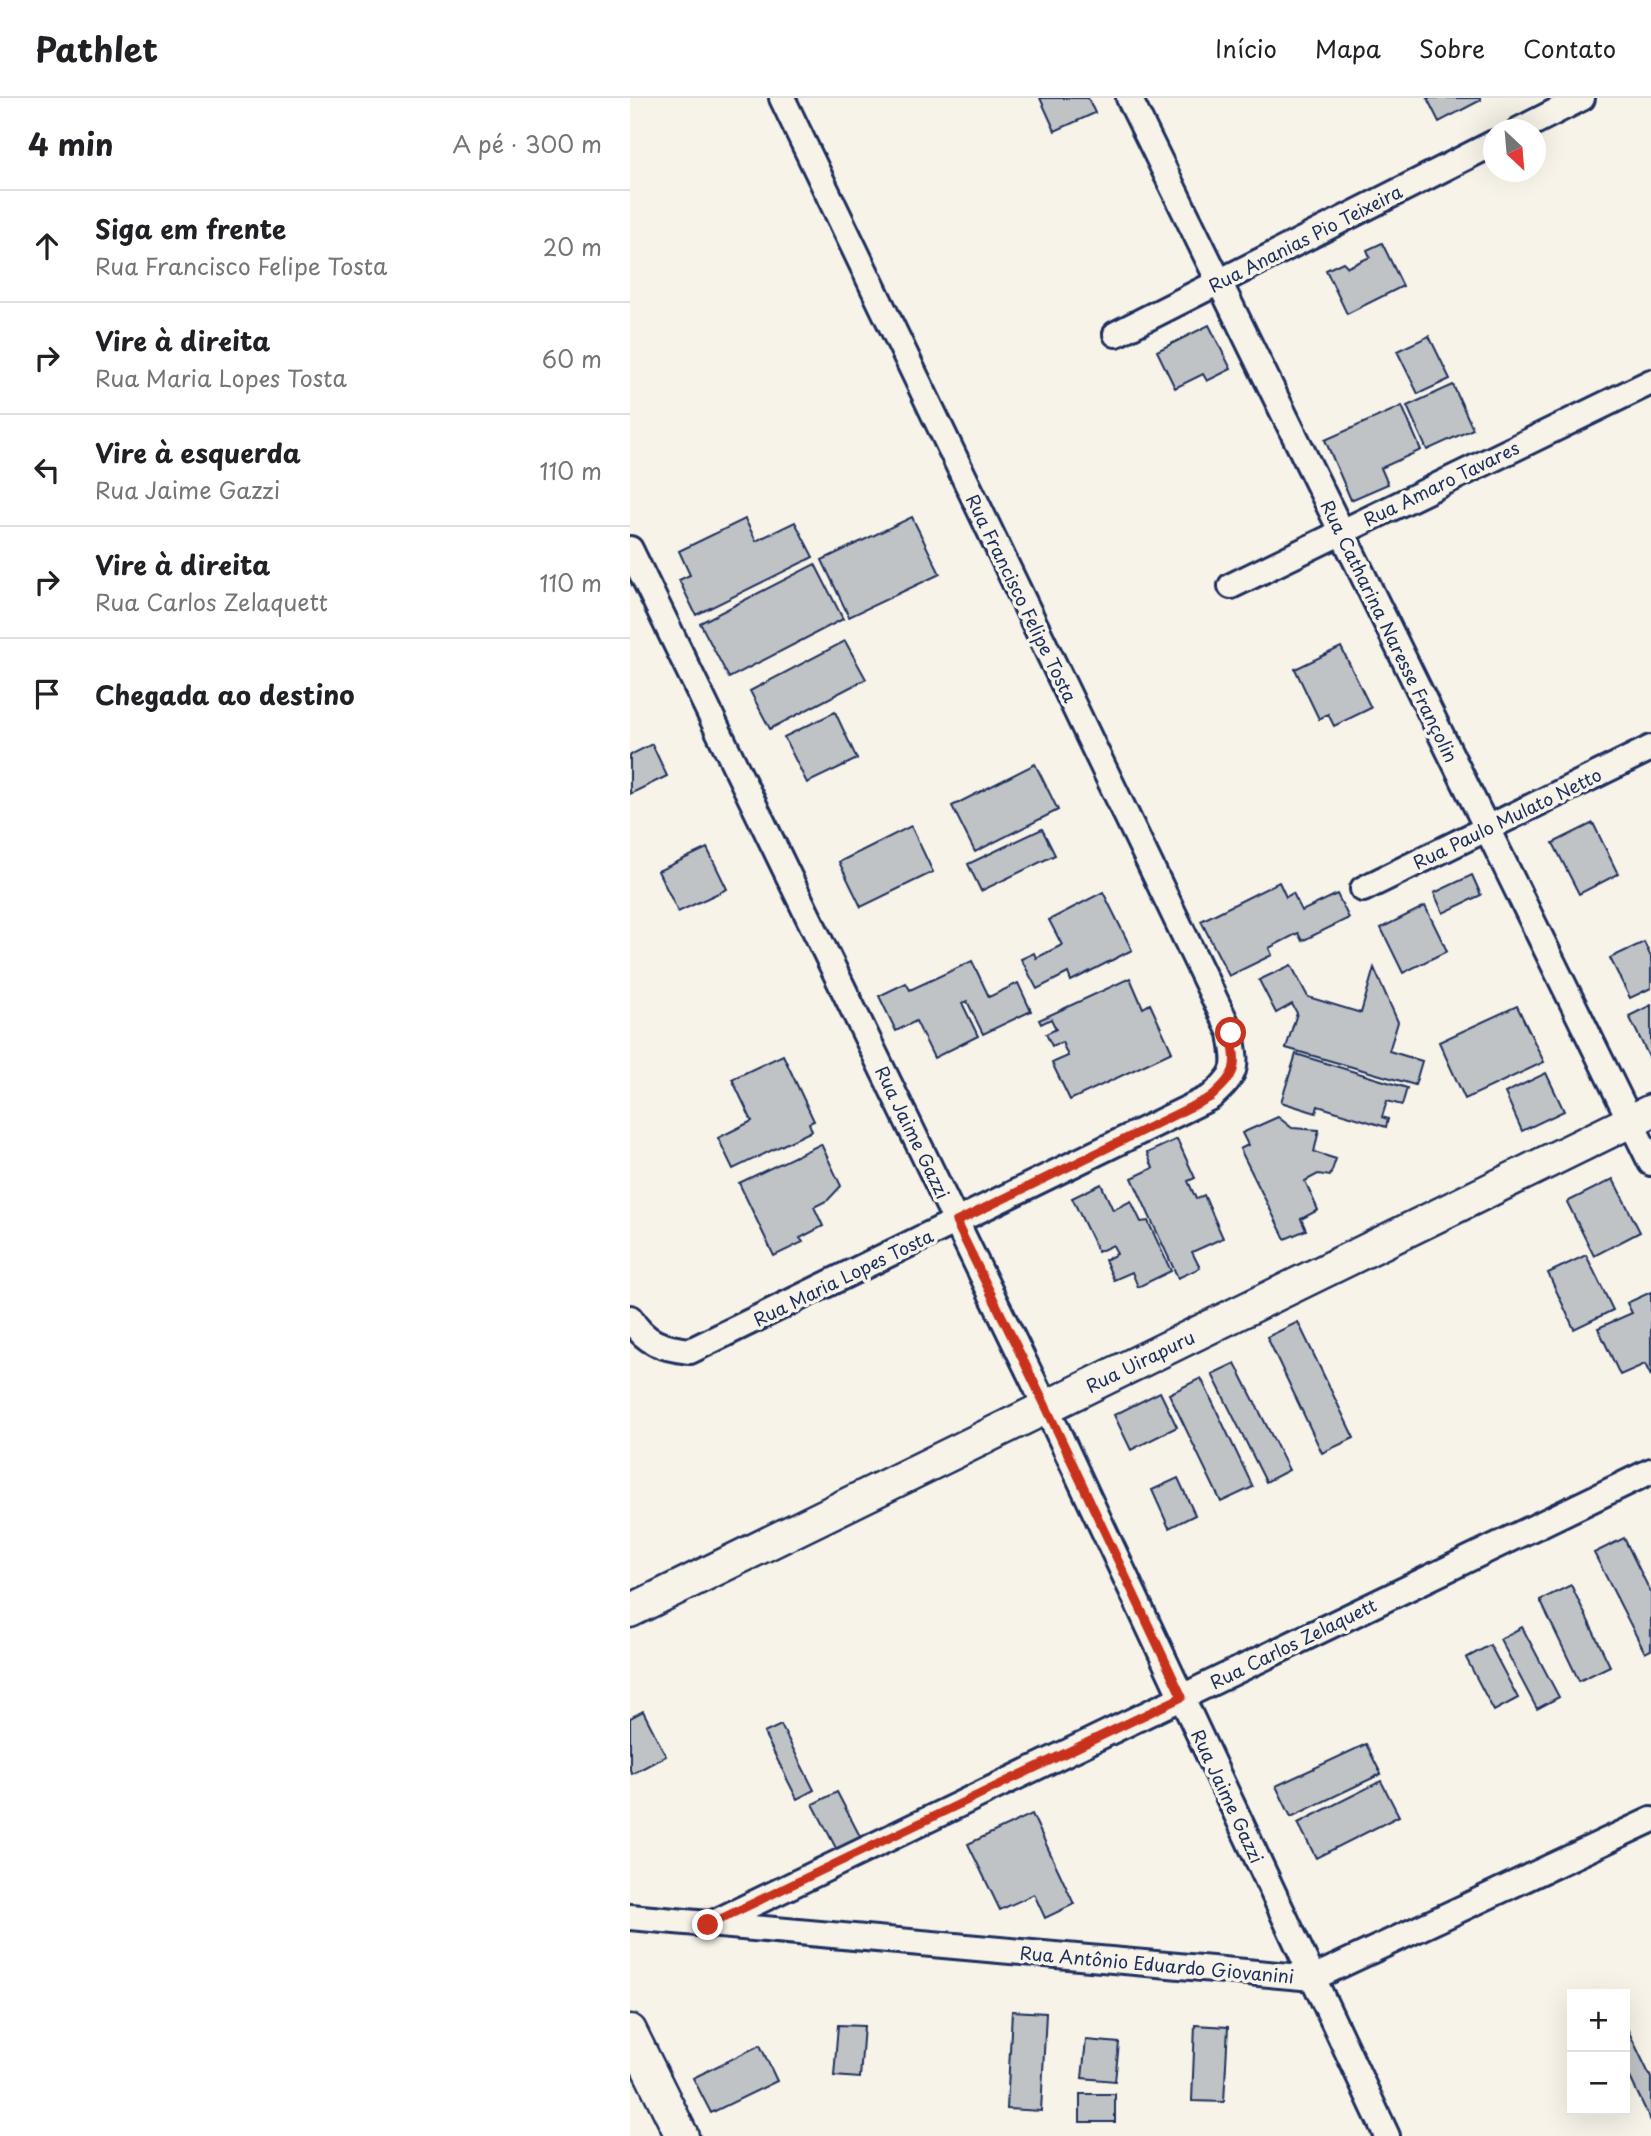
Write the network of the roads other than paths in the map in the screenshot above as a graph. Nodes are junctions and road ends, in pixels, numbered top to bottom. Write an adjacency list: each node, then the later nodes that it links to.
1 (782, 98): 15 (street, Rua Francisco Felipe Tosta)
2 (1129, 98): 6 (street, Rua Catharina Naresse Françolin)
3 (1582, 98): 4 (street)
4 (1541, 119)
5 (1483, 148): 6 (street, Rua Ananias Pio Teixeira)
6 (1219, 281): 7 (street, Rua Ananias Pio Teixeira); 9 (street, Rua Catharina Naresse Françolin)
7 (1116, 334)
8 (1651, 382): 9 (street, Rua Amaro Tavares)
9 (1342, 531): 11 (street, Rua Amaro Tavares); 13 (street, Rua Catharina Naresse Françolin)
10 (630, 549): 18 (street, Rua Jaime Gazzi)
11 (1231, 586)
12 (1651, 748): 13 (street, Rua Paulo Mulato Netto)
13 (1487, 828): 14 (street, Rua Paulo Mulato Netto); 16 (street, Rua Catharina Naresse Françolin)
14 (1363, 889)
15 (1211, 1097): 18 (street, Rua Maria Lopes Tosta)
16 (1641, 1116): 17 (street, Rua Catharina Naresse Françolin); 20 (street, Rua Uirapuru)
17 (1651, 1163)
18 (956, 1222): 19 (street, Rua Maria Lopes Tosta); 20 (street, Rua Jaime Gazzi)
19 (630, 1318)
20 (1046, 1407): 22 (street, Rua Uirapuru); 23 (street, Rua Jaime Gazzi)
21 (1651, 1471): 23 (street, Rua Carlos Zelaquett)
22 (630, 1611)
23 (1182, 1697): 26 (street, Rua Carlos Zelaquett); 27 (street, Rua Jaime Gazzi)
24 (1651, 1820): 27 (street, Rua Antônio Eduardo Giovanini)
25 (630, 1917): 26 (street, Rua Antônio Eduardo Giovanini)
26 (708, 1925): 27 (street, Rua Antônio Eduardo Giovanini)
27 (1313, 1978): 30 (street, Rua Jaime Gazzi)
28 (630, 2031): 29 (street)
29 (682, 2136)
30 (1387, 2136)

